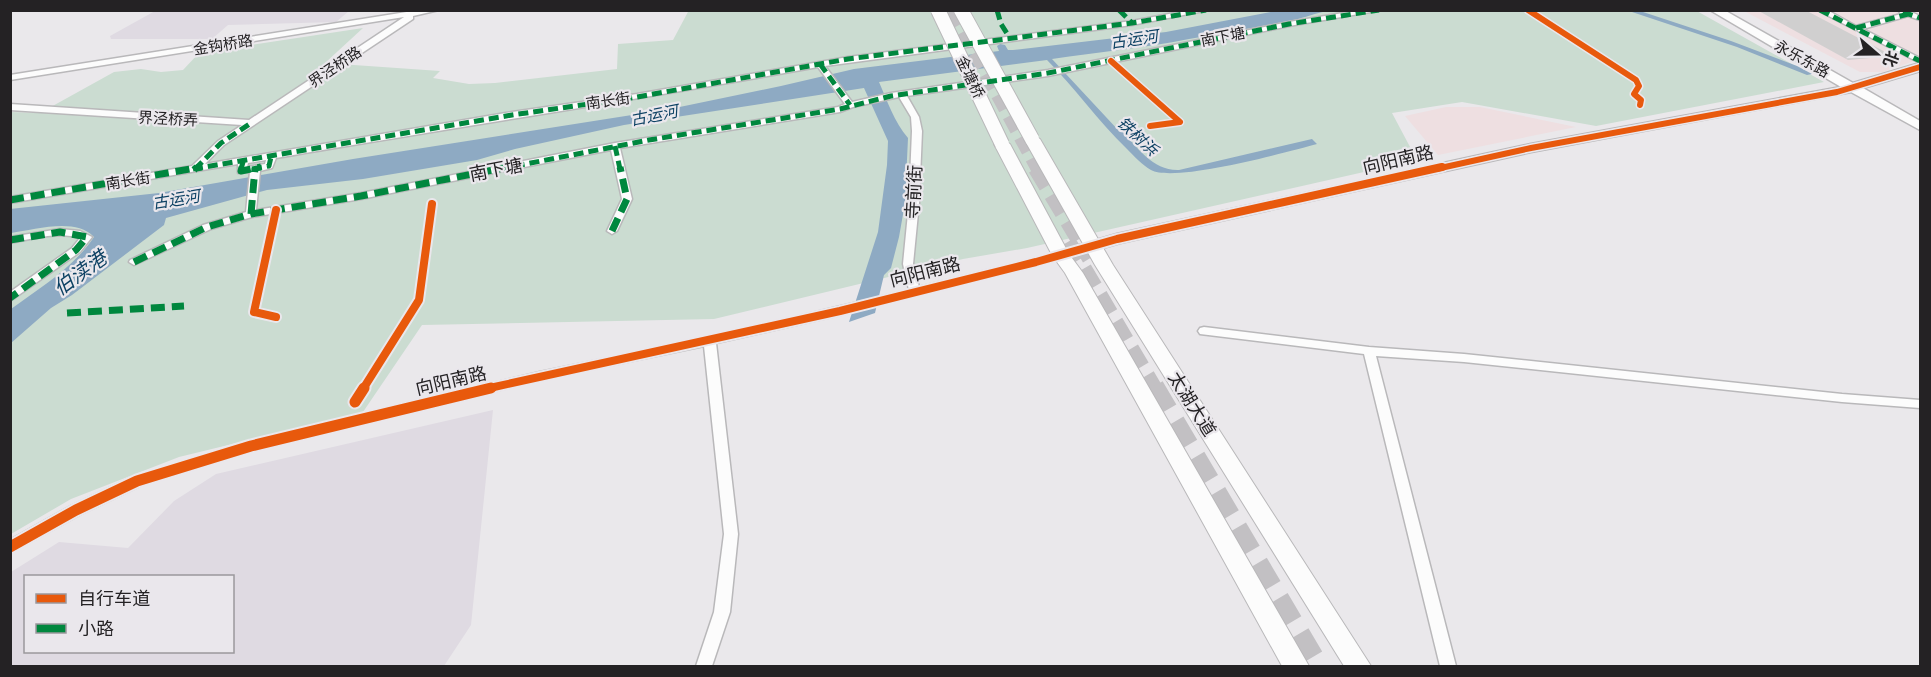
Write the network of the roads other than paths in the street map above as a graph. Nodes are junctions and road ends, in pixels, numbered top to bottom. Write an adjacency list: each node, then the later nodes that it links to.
1 (436, 10): 9 (street, 金钩桥路)
2 (938, 10): 24 (main road, 金塘桥, bridge)
3 (961, 10): 34 (main road, 太湖大道, bridge)
4 (1206, 10): 15 (street, 南长街)
5 (1379, 10): 18 (street, 南下塘)
6 (1715, 10): 17 (street, 永乐东路)
7 (1730, 10): 17 (street, 永乐东路)
8 (1820, 10): 12 (street)
9 (416, 12): 16 (street, 金钩桥路); 22 (street, 界泾桥路)
10 (1904, 12): 11 (street); 12 (street)
11 (1920, 18)
12 (1856, 28): 13 (street)
13 (1920, 62)
14 (1920, 67): 17 (street, 向阳南路)
15 (822, 68): 19 (street); 26 (street, 南长街)
16 (10, 78)
17 (1859, 85): 21 (street, 永乐东路); 23 (street, 永乐东路); 34 (street, 向阳南路)
18 (897, 96): 19 (street, 南下塘); 37 (street, 寺前街)
19 (847, 101): 25 (street, 南下塘)
20 (10, 107): 22 (street, 界泾桥弄)
21 (1920, 115)
22 (251, 123): 29 (street, 界泾桥弄)
23 (1920, 126)
24 (1002, 144): 35 (main road, 太湖大道)
25 (615, 146): 31 (street, 南下塘); 32 (street)
26 (270, 161): 27 (street, 南长街); 28 (street)
27 (242, 166): 28 (street); 29 (street, 南长街)
28 (255, 168): 31 (street)
29 (194, 170): 30 (street, 南长街)
30 (10, 200)
31 (251, 209): 36 (street, 南下塘)
32 (612, 231)
33 (10, 240): 38 (street)
34 (1093, 247): 35 (street, 向阳南路); 46 (main road, 太湖大道)
35 (1061, 255): 37 (street, 向阳南路); 45 (main road, 太湖大道)
36 (134, 262)
37 (909, 293): 40 (street, 向阳南路)
38 (10, 298)
39 (1204, 331): 41 (street)
40 (710, 341): 43 (street, 向阳南路); 44 (street)
41 (1369, 351): 42 (street); 47 (street)
42 (1920, 404)
43 (10, 547)
44 (704, 666)
45 (1296, 666)
46 (1358, 666)
47 (1448, 666)

